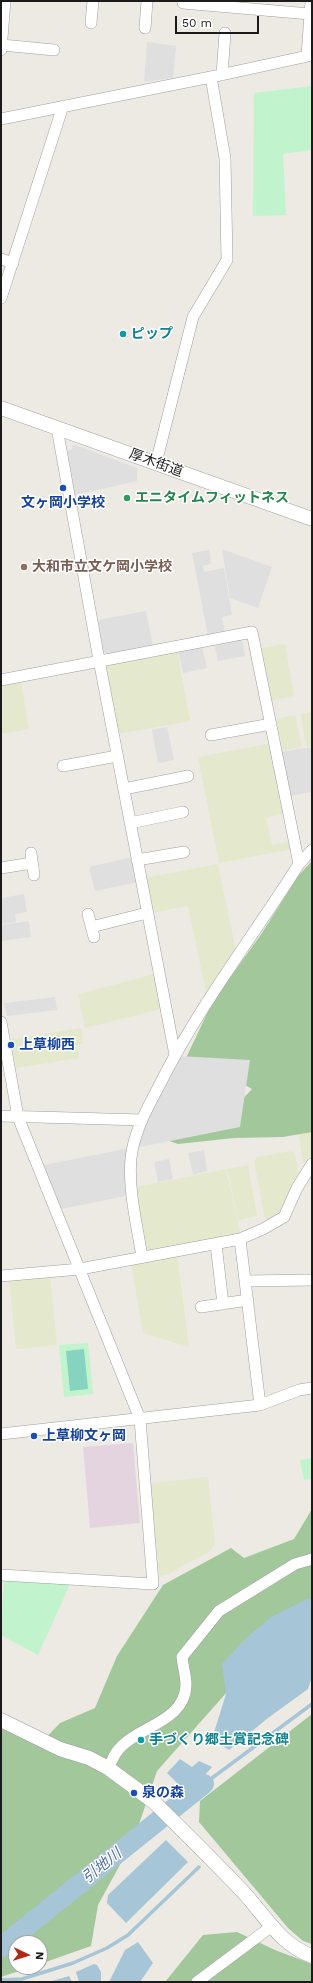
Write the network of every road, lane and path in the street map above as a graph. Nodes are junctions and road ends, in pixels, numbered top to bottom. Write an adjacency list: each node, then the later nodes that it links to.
1 (5, 1): 10 (street)
2 (93, 1): 7 (street)
3 (147, 1): 8 (street)
4 (184, 3): 5 (street)
5 (242, 5): 6 (street)
6 (311, 7): 12 (street)
7 (91, 23)
8 (145, 28)
9 (225, 33): 13 (street)
10 (1, 48): 11 (street)
11 (54, 50)
12 (309, 55): 13 (street)
13 (217, 76): 14 (street); 21 (street)
14 (63, 106): 15 (street); 17 (street)
15 (1, 120)
16 (1, 259): 17 (street)
17 (13, 263): 18 (street)
18 (1, 298)
19 (1, 408): 20 (street, 厚木街道)
20 (57, 428): 21 (street, 厚木街道); 23 (street)
21 (156, 463): 22 (street, 厚木街道)
22 (312, 519)
23 (99, 660): 24 (street); 25 (street); 27 (street)
24 (1, 680)
25 (271, 724): 26 (street); 36 (street)
26 (211, 735)
27 (118, 756): 28 (street); 30 (street)
28 (63, 766)
29 (188, 776): 30 (street)
30 (124, 789): 32 (street)
31 (183, 812): 32 (street)
32 (130, 823): 35 (street)
33 (312, 850): 36 (street)
34 (184, 852): 35 (street)
35 (137, 860): 39 (street)
36 (299, 864): 42 (street)
37 (1, 868): 38 (street)
38 (34, 875)
39 (147, 913): 40 (street); 42 (street)
40 (88, 914)
41 (1, 1022): 44 (street)
42 (175, 1055): 45 (street)
43 (1, 1116): 44 (street)
44 (18, 1116): 45 (street); 50 (street)
45 (142, 1120): 49 (street)
46 (312, 1164): 47 (street)
47 (240, 1239): 48 (street); 53 (street)
48 (216, 1244): 49 (street); 55 (street)
49 (142, 1257): 50 (street)
50 (80, 1268): 51 (street); 59 (street)
51 (1, 1276)
52 (312, 1280): 53 (street)
53 (246, 1281): 54 (street)
54 (248, 1300): 55 (street); 58 (street)
55 (223, 1304): 56 (street)
56 (202, 1307)
57 (312, 1388): 58 (street)
58 (260, 1405): 59 (street)
59 (140, 1419): 60 (street); 62 (street)
60 (1, 1434)
61 (312, 1559): 64 (street)
62 (1, 1575)
63 (1, 1720): 64 (street)
64 (108, 1768): 65 (street)
65 (272, 1926): 66 (street); 67 (street)
66 (312, 1956)
67 (197, 1982)

